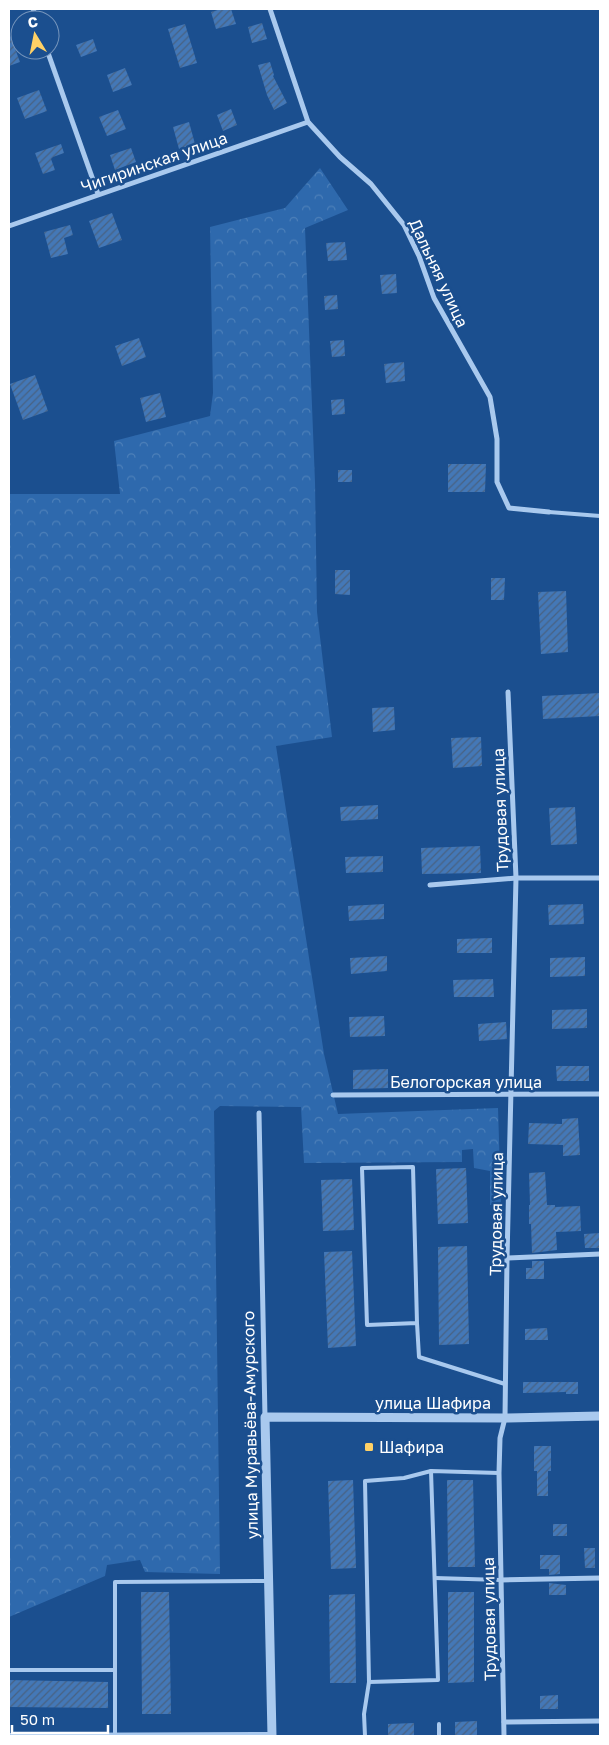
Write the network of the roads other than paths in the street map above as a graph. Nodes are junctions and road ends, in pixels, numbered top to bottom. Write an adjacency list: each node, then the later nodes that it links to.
1 (270, 9): 3 (street, Дальняя улица)
2 (51, 60): 4 (street)
3 (308, 122): 4 (street, Чигиринская улица); 6 (street, Дальняя улица)
4 (98, 194): 5 (street, Чигиринская улица)
5 (9, 226)
6 (549, 512): 7 (lane)
7 (600, 516)
8 (508, 692): 9 (street, Трудовая улица)
9 (516, 878): 10 (street); 11 (street); 12 (street, Трудовая улица)
10 (600, 878)
11 (430, 885)
12 (512, 1094): 13 (street, Белогорская улица); 14 (street, Белогорская улица); 17 (street, Трудовая улица)
13 (600, 1094)
14 (333, 1095)
15 (259, 1112): 21 (street, улица Муравьёва-Амурского)
16 (600, 1254): 17 (street)
17 (507, 1258): 19 (street, Трудовая улица)
18 (417, 1322): 18 (lane); 19 (lane)
19 (505, 1384): 22 (street, Трудовая улица)
20 (600, 1416): 22 (street, улица Шафира)
21 (265, 1417): 22 (street, улица Шафира); 28 (street, улица Муравьёва-Амурского)
22 (505, 1418): 24 (street, Трудовая улица)
23 (431, 1471): 24 (lane); 25 (lane); 31 (lane)
24 (499, 1473): 27 (street, Трудовая улица)
25 (435, 1578): 27 (lane); 31 (lane)
26 (600, 1578): 27 (street)
27 (501, 1580): 33 (street, Трудовая улица)
28 (269, 1581): 30 (lane); 37 (street, улица Муравьёва-Амурского)
29 (9, 1670): 30 (lane)
30 (115, 1670): 35 (lane)
31 (369, 1682): 38 (lane)
32 (600, 1721): 33 (street)
33 (504, 1722): 40 (street, Трудовая улица)
34 (439, 1724): 39 (lane)
35 (115, 1734): 36 (lane); 37 (lane)
36 (9, 1735)
37 (272, 1735)
38 (365, 1736)
39 (439, 1736)
40 (504, 1736)

